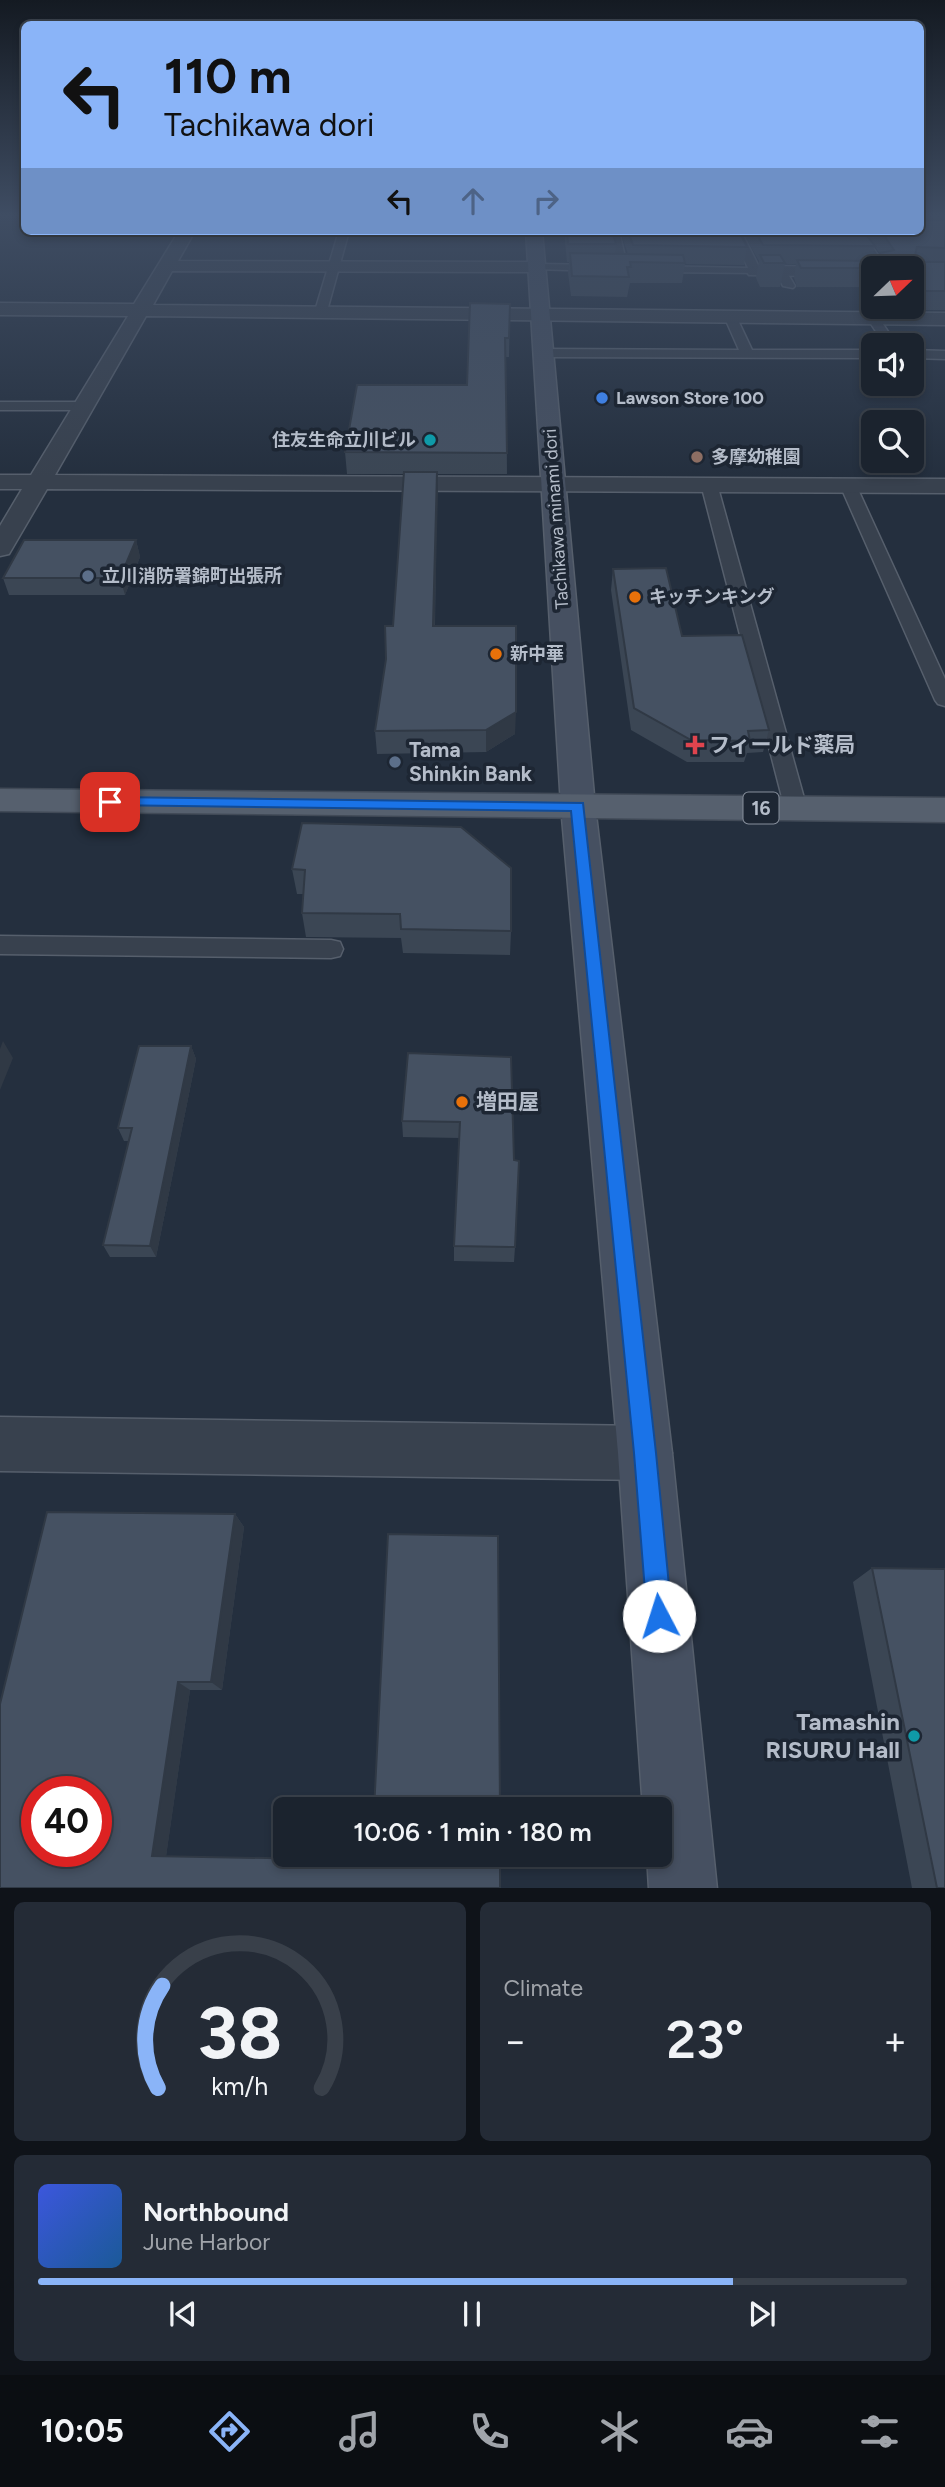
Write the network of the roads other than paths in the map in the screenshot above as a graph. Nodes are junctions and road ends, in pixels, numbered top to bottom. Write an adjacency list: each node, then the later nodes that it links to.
1 (144, 301): 5 (street)
2 (324, 301): 6 (lane)
3 (539, 301): 7 (street, Tachikawa minami dori)
4 (0, 310): 5 (street)
5 (139, 310): 6 (street); 18 (street)
6 (321, 311): 7 (street)
7 (540, 313): 8 (street); 12 (street, Tachikawa minami dori)
8 (730, 316): 10 (street); 13 (lane)
9 (924, 316): 11 (street)
10 (861, 318)
11 (945, 320)
12 (543, 353): 13 (lane); 21 (street, Tachikawa minami dori)
13 (747, 353): 14 (lane)
14 (861, 354)
15 (924, 354): 16 (lane)
16 (945, 355)
17 (0, 406): 18 (lane)
18 (84, 406): 20 (street)
19 (0, 482): 20 (street)
20 (41, 482): 21 (street); 25 (street)
21 (553, 483): 22 (street); 28 (street, Tachikawa minami dori)
22 (709, 484): 23 (street); 29 (lane)
23 (848, 485): 24 (street); 26 (lane)
24 (945, 486)
25 (0, 548)
26 (945, 700)
27 (0, 800): 28 (main road, 16)
28 (578, 806): 29 (main road, 16); 34 (street, Tachikawa minami dori)
29 (796, 809): 30 (main road, 16)
30 (945, 810)
31 (0, 945): 32 (lane)
32 (331, 949)
33 (0, 1444): 34 (street)
34 (645, 1453): 35 (street, Tachikawa minami dori)
35 (683, 1888)

